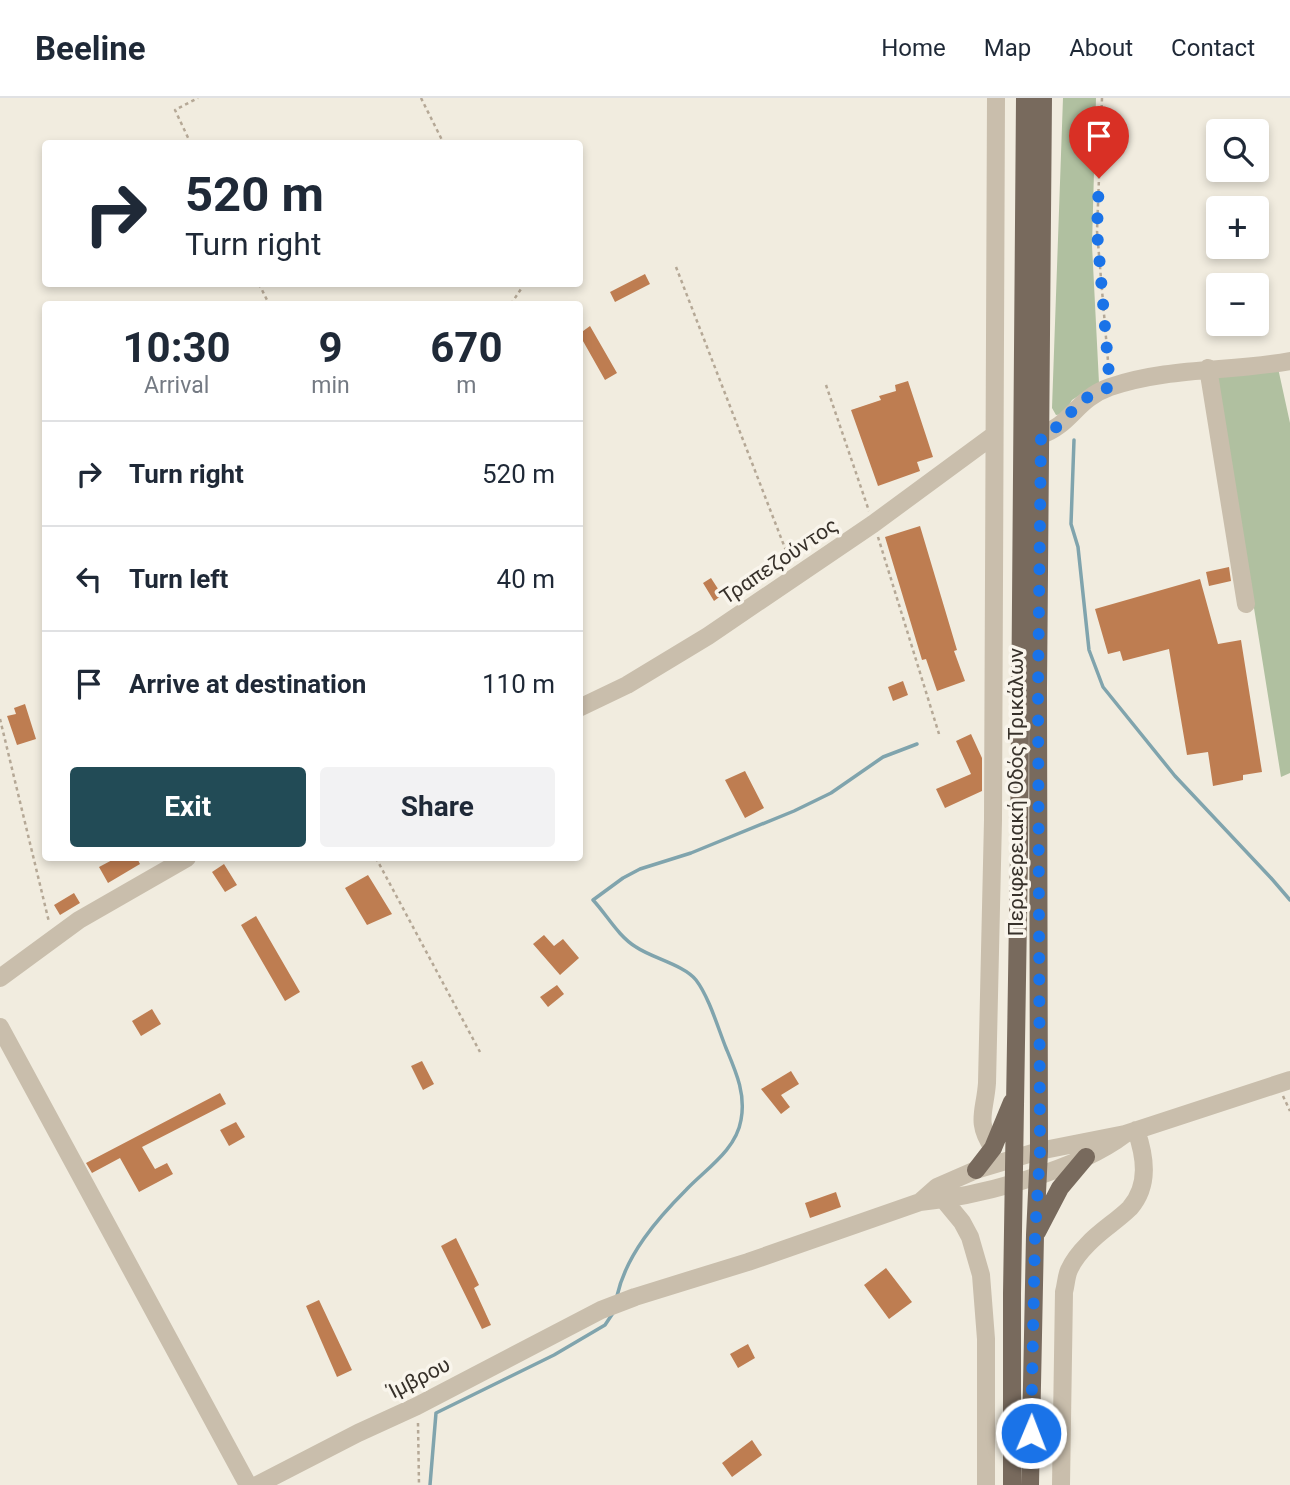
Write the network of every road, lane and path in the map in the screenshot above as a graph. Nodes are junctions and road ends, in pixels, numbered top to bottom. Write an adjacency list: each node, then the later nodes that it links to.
1 (198, 98): 7 (path)
2 (421, 98): 8 (path)
3 (996, 98): 14 (street)
4 (1025, 98): 29 (main road, Περιφερειακή Οδός Τρικάλων)
5 (1043, 98): 15 (main road, Περιφερειακή Οδός Τρικάλων)
6 (1102, 98): 13 (path)
7 (189, 140)
8 (442, 140)
9 (676, 267): 17 (path)
10 (1290, 361): 11 (street)
11 (1208, 369): 13 (street); 18 (street)
12 (826, 385): 16 (path)
13 (1110, 387): 15 (street)
14 (994, 435): 16 (street, Τραπεζούντος); 31 (street)
15 (1041, 435): 32 (main road, Περιφερειακή Οδός Τρικάλων)
16 (873, 524): 17 (street, Τραπεζούντος); 21 (path)
17 (796, 578): 19 (street, Τραπεζούντος)
18 (1246, 604)
19 (583, 706)
20 (0, 719): 24 (path)
21 (939, 734)
22 (181, 861): 24 (street)
23 (378, 861): 27 (path)
24 (52, 939): 25 (street)
25 (0, 978)
26 (0, 1027): 42 (street)
27 (480, 1052)
28 (1290, 1080): 30 (street)
29 (1015, 1092): 31 (main road); 34 (main road, Περιφερειακή Οδός Τρικάλων)
30 (1131, 1132): 32 (street); 33 (street); 48 (street)
31 (993, 1147): 35 (main road)
32 (1040, 1151): 34 (street); 36 (main road, Περιφερειακή Οδός Τρικάλων)
33 (1086, 1157): 36 (street); 40 (main road)
34 (1014, 1159): 35 (street); 37 (main road, Περιφερειακή Οδός Τρικάλων)
35 (976, 1170): 39 (street)
36 (1039, 1174): 37 (street); 40 (main road, Περιφερειακή Οδός Τρικάλων)
37 (1013, 1182): 38 (street); 46 (main road, Περιφερειακή Οδός Τρικάλων)
38 (943, 1199): 39 (street); 45 (street)
39 (920, 1202): 41 (street, Ίμβρου)
40 (1035, 1235): 47 (main road, Περιφερειακή Οδός Τρικάλων)
41 (418, 1406): 43 (street, Ίμβρου); 44 (path)
42 (248, 1485)
43 (257, 1485)
44 (419, 1485)
45 (986, 1485)
46 (1012, 1485)
47 (1030, 1485)
48 (1061, 1485)

